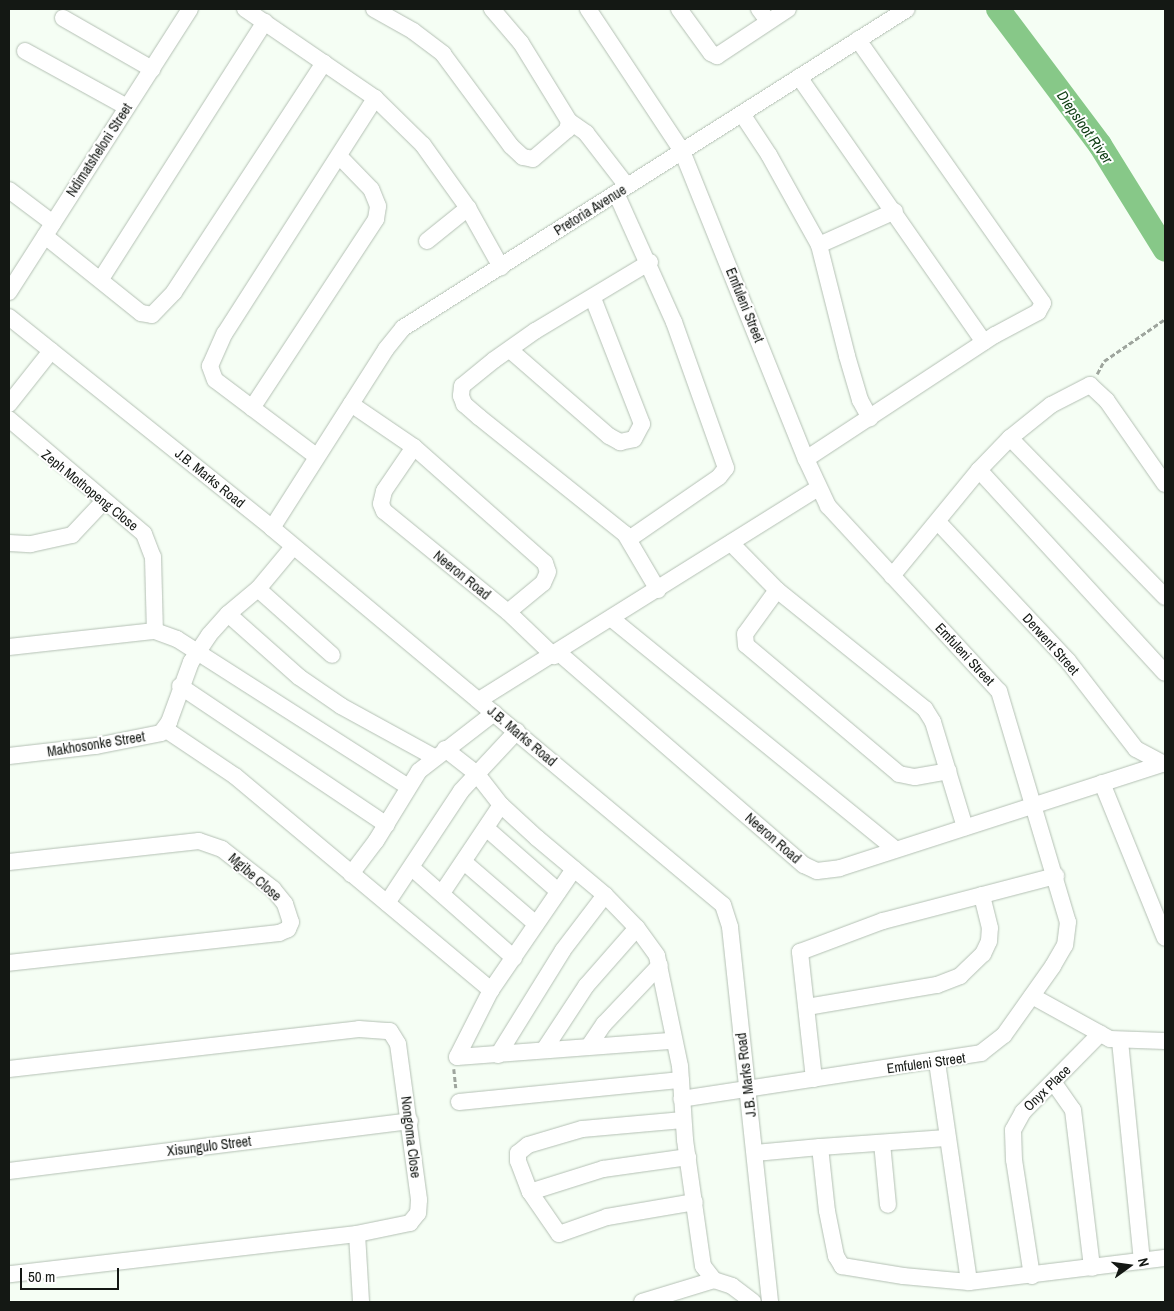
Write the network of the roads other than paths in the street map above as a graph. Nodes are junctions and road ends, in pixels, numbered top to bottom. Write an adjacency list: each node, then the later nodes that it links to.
1 (190, 9): 15 (street, Ndimatsheloni Street)
2 (245, 9): 11 (street)
3 (374, 9): 20 (street)
4 (492, 9): 20 (street)
5 (588, 9): 21 (street, Emfuleni Street)
6 (679, 9): 9 (street)
7 (788, 9): 9 (street)
8 (907, 9): 12 (street, Pretoria Avenue)
9 (763, 15)
10 (63, 18): 15 (street)
11 (264, 22): 14 (street); 32 (street)
12 (858, 40): 16 (street, Pretoria Avenue); 36 (street)
13 (25, 51): 18 (street)
14 (324, 63): 17 (street); 32 (street)
15 (152, 69): 18 (street, Ndimatsheloni Street)
16 (799, 77): 19 (street, Pretoria Avenue); 26 (street)
17 (375, 98): 22 (street); 25 (street)
18 (127, 107): 27 (street, Ndimatsheloni Street)
19 (742, 114): 21 (street, Pretoria Avenue); 29 (street)
20 (569, 121): 24 (street)
21 (682, 151): 24 (street, Pretoria Avenue); 47 (street, Emfuleni Street)
22 (339, 156): 41 (street); 41 (street)
23 (9, 190): 27 (street)
24 (622, 190): 30 (street); 31 (street, Pretoria Avenue)
25 (468, 208): 28 (street); 31 (street)
26 (895, 211): 29 (street); 36 (street)
27 (49, 230): 32 (street); 33 (street, Ndimatsheloni Street)
28 (427, 241)
29 (820, 245): 42 (street)
30 (650, 262): 34 (street); 54 (street)
31 (501, 267): 40 (street, Pretoria Avenue)
32 (101, 279)
33 (9, 292)
34 (593, 298): 37 (street); 37 (street)
35 (9, 317): 38 (street, J.B. Marks Road)
36 (984, 342): 42 (street)
37 (510, 350): 54 (street)
38 (51, 351): 39 (street); 53 (street, J.B. Marks Road)
39 (9, 404)
40 (351, 404): 45 (street); 46 (street, Pretoria Avenue)
41 (252, 408): 46 (street)
42 (870, 418): 47 (street)
43 (9, 419): 51 (street, Zeph Mothopeng Close)
44 (1010, 438): 48 (street); 49 (street); 62 (street)
45 (414, 447): 63 (street, Neeron Road); 63 (street)
46 (316, 456): 53 (street, Pretoria Avenue)
47 (806, 459): 50 (street, Emfuleni Street)
48 (979, 470): 52 (street); 71 (street)
49 (1165, 484)
50 (818, 488): 56 (street); 58 (street, Emfuleni Street)
51 (104, 501): 55 (street); 66 (street, Zeph Mothopeng Close)
52 (938, 522): 58 (street); 79 (street, Derwent Street)
53 (272, 528): 57 (street, J.B. Marks Road)
54 (629, 539): 60 (street)
55 (9, 543)
56 (731, 543): 60 (street); 61 (street)
57 (293, 547): 59 (street); 73 (street, J.B. Marks Road)
58 (892, 576): 85 (street, Emfuleni Street)
59 (258, 589): 64 (street); 70 (street)
60 (658, 590): 65 (street)
61 (777, 590): 80 (street); 80 (street)
62 (1165, 597)
63 (508, 612): 69 (street, Neeron Road)
64 (228, 614): 68 (street); 77 (street)
65 (612, 619): 69 (street); 89 (street)
66 (156, 631): 67 (street); 68 (street)
67 (9, 646)
68 (198, 650): 72 (street); 83 (street)
69 (556, 654): 73 (street); 89 (street, Neeron Road)
70 (332, 655)
71 (1165, 673)
72 (180, 686): 75 (street); 86 (street)
73 (480, 700): 74 (street, J.B. Marks Road)
74 (494, 713): 76 (street, J.B. Marks Road); 77 (street)
75 (165, 729): 78 (street, Makhosonke Street); 94 (street)
76 (517, 732): 81 (street); 122 (street, J.B. Marks Road)
77 (439, 753): 81 (street); 83 (street)
78 (9, 756)
79 (1165, 763): 82 (street, Neeron Road)
80 (948, 771): 87 (street)
81 (476, 773): 84 (street); 92 (street)
82 (1102, 783): 85 (street, Neeron Road); 103 (street)
83 (408, 787): 86 (street)
84 (501, 805): 88 (street); 93 (street)
85 (1034, 805): 87 (street, Neeron Road); 95 (street, Emfuleni Street)
86 (387, 825): 94 (street)
87 (965, 827): 89 (street, Neeron Road)
88 (486, 828): 91 (street); 96 (street)
89 (895, 849)
90 (9, 862): 105 (street, Mgibe Close)
91 (464, 862): 97 (street); 101 (street)
92 (412, 868): 97 (street); 100 (street)
93 (574, 869): 96 (street); 98 (street)
94 (351, 874): 100 (street)
95 (1056, 876): 99 (street); 108 (street, Emfuleni Street)
96 (558, 890): 101 (street)
97 (442, 893): 104 (street)
98 (606, 895): 102 (street); 116 (street)
99 (982, 895): 109 (street); 109 (street)
100 (387, 903): 107 (street)
101 (536, 924): 104 (street)
102 (637, 928): 106 (street); 115 (street)
103 (1165, 938)
104 (514, 958): 107 (street)
105 (9, 963)
106 (660, 965): 111 (street); 113 (street)
107 (491, 990): 116 (street)
108 (1032, 996): 110 (street); 117 (street, Emfuleni Street)
109 (807, 1007): 119 (street)
110 (1100, 1034): 112 (street); 121 (street, Onyx Place)
111 (672, 1041): 113 (street); 120 (street)
112 (1120, 1041): 114 (street); 138 (street)
113 (589, 1046): 115 (street)
114 (1164, 1046)
115 (544, 1050): 116 (street)
116 (498, 1055)
117 (937, 1062): 119 (street, Emfuleni Street); 127 (street)
118 (9, 1069): 126 (street, Nongoma Close)
119 (814, 1078): 122 (street, Emfuleni Street)
120 (681, 1080): 123 (street); 124 (street)
121 (1054, 1084): 139 (street); 141 (street, Onyx Place)
122 (748, 1089): 123 (street, Emfuleni Street); 130 (street, J.B. Marks Road)
123 (682, 1099): 125 (street)
124 (459, 1102)
125 (683, 1120): 131 (street); 133 (street)
126 (410, 1121): 132 (street, Xisungulo Street); 136 (street, Nongoma Close)
127 (946, 1138): 128 (street); 143 (street)
128 (882, 1143): 129 (street); 135 (street)
129 (820, 1147): 130 (street); 143 (street)
130 (755, 1153): 147 (street, J.B. Marks Road)
131 (688, 1157): 133 (street); 134 (street)
132 (9, 1171)
133 (530, 1192): 134 (street)
134 (695, 1202): 142 (street)
135 (888, 1205)
136 (357, 1234): 140 (street, Nongoma Close); 144 (street)
137 (1165, 1258): 138 (street)
138 (1142, 1261): 139 (street)
139 (1092, 1268): 141 (street)
140 (9, 1274)
141 (1032, 1276): 143 (street)
142 (714, 1280): 145 (street); 146 (street)
143 (969, 1282)
144 (360, 1302)
145 (642, 1302)
146 (753, 1302)
147 (770, 1302)

